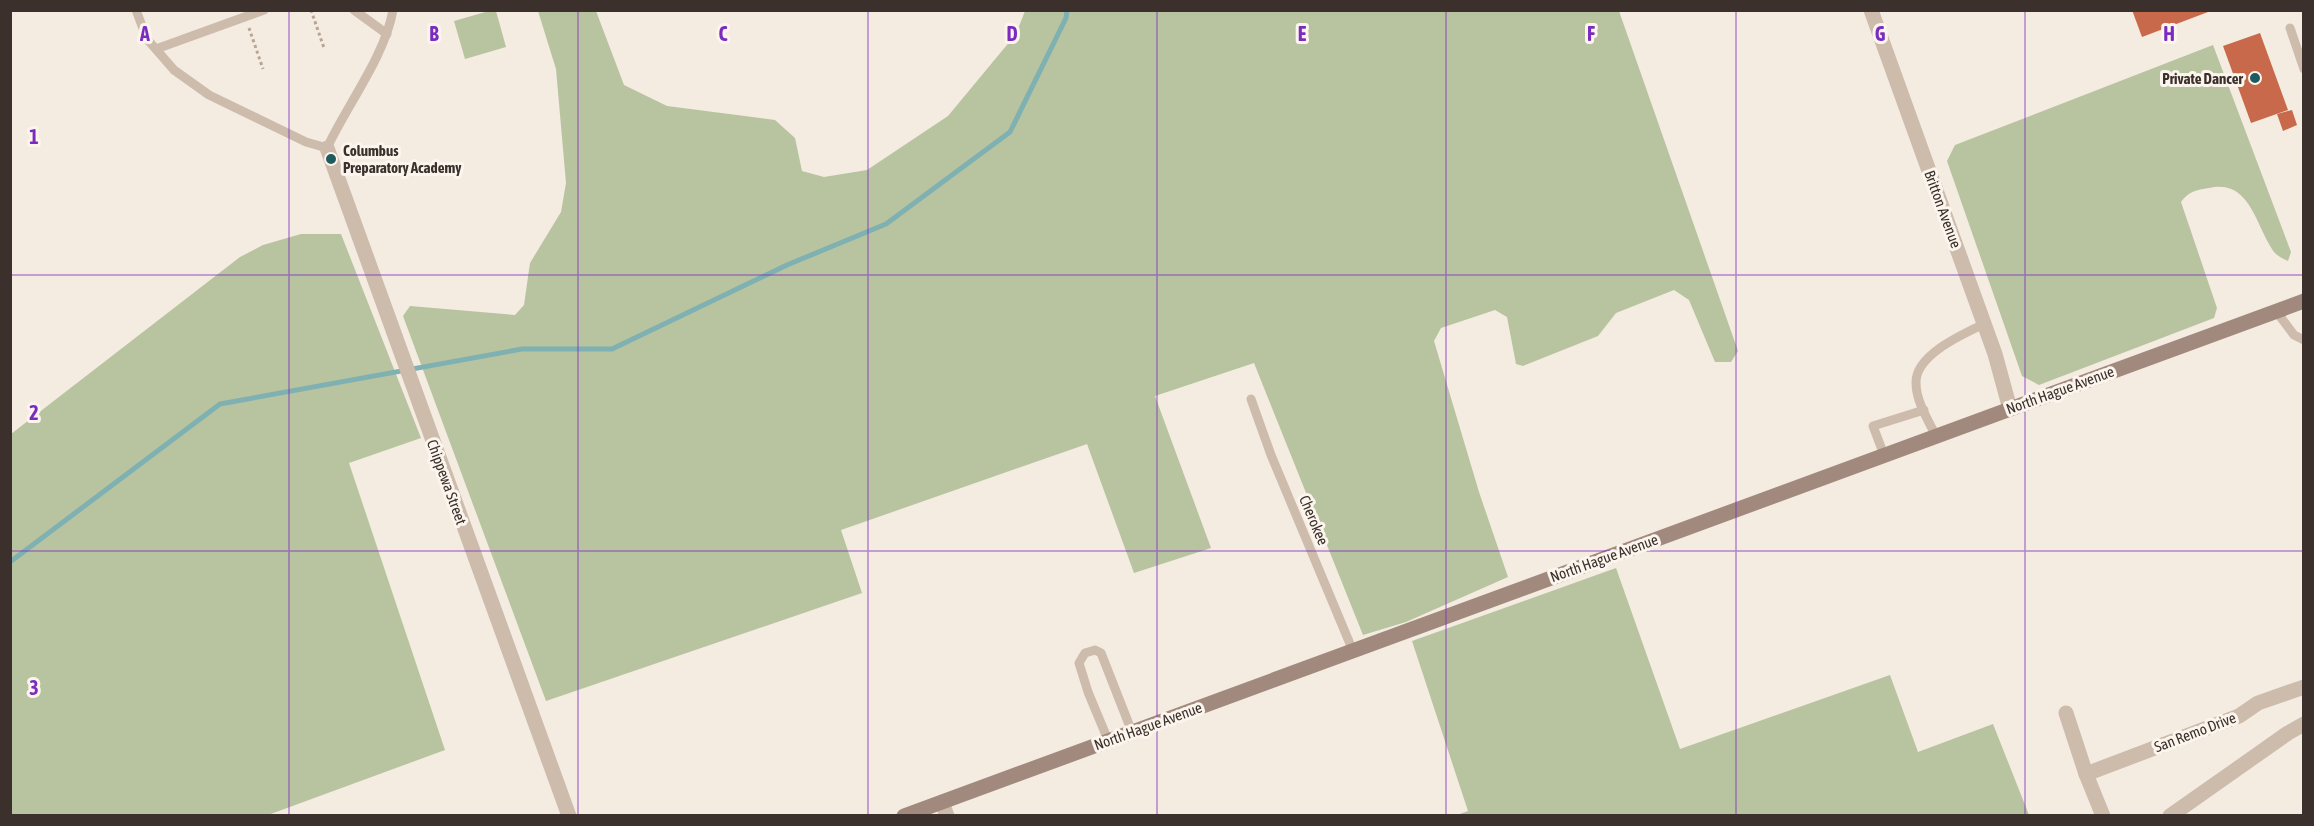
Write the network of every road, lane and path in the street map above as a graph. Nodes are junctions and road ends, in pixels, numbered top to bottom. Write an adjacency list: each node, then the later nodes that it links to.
1 (136, 10): 11 (lane)
2 (264, 10): 7 (lane)
3 (311, 10): 10 (path)
4 (393, 10): 9 (lane)
5 (1871, 10): 17 (street, Britton Avenue)
6 (356, 11): 9 (lane)
7 (246, 17): 11 (lane); 12 (path)
8 (2290, 28): 13 (lane)
9 (387, 34): 14 (lane)
10 (324, 48)
11 (156, 50): 14 (lane)
12 (263, 69)
13 (2304, 69)
14 (327, 148): 32 (street, Chippewa Street)
15 (2304, 301): 16 (main road, North Hague Avenue)
16 (2276, 311): 18 (lane); 20 (main road, North Hague Avenue)
17 (1984, 324): 20 (street, Britton Avenue); 21 (lane)
18 (2304, 340)
19 (1251, 399): 24 (lane, Cherokee)
20 (2010, 409): 22 (main road, North Hague Avenue)
21 (1924, 410): 22 (lane); 23 (lane)
22 (1936, 436): 23 (main road, North Hague Avenue)
23 (1884, 455): 24 (main road, North Hague Avenue)
24 (1353, 651): 28 (main road, North Hague Avenue)
25 (2304, 687): 30 (street, San Remo Drive)
26 (2066, 713): 30 (street)
27 (2304, 724): 35 (street)
28 (1132, 732): 29 (main road, North Hague Avenue); 29 (lane)
29 (1108, 740): 31 (main road, North Hague Avenue)
30 (2086, 774): 34 (street)
31 (944, 809): 33 (main road, North Hague Avenue)
32 (569, 816)
33 (904, 816)
34 (2103, 816)
35 (2169, 816)

